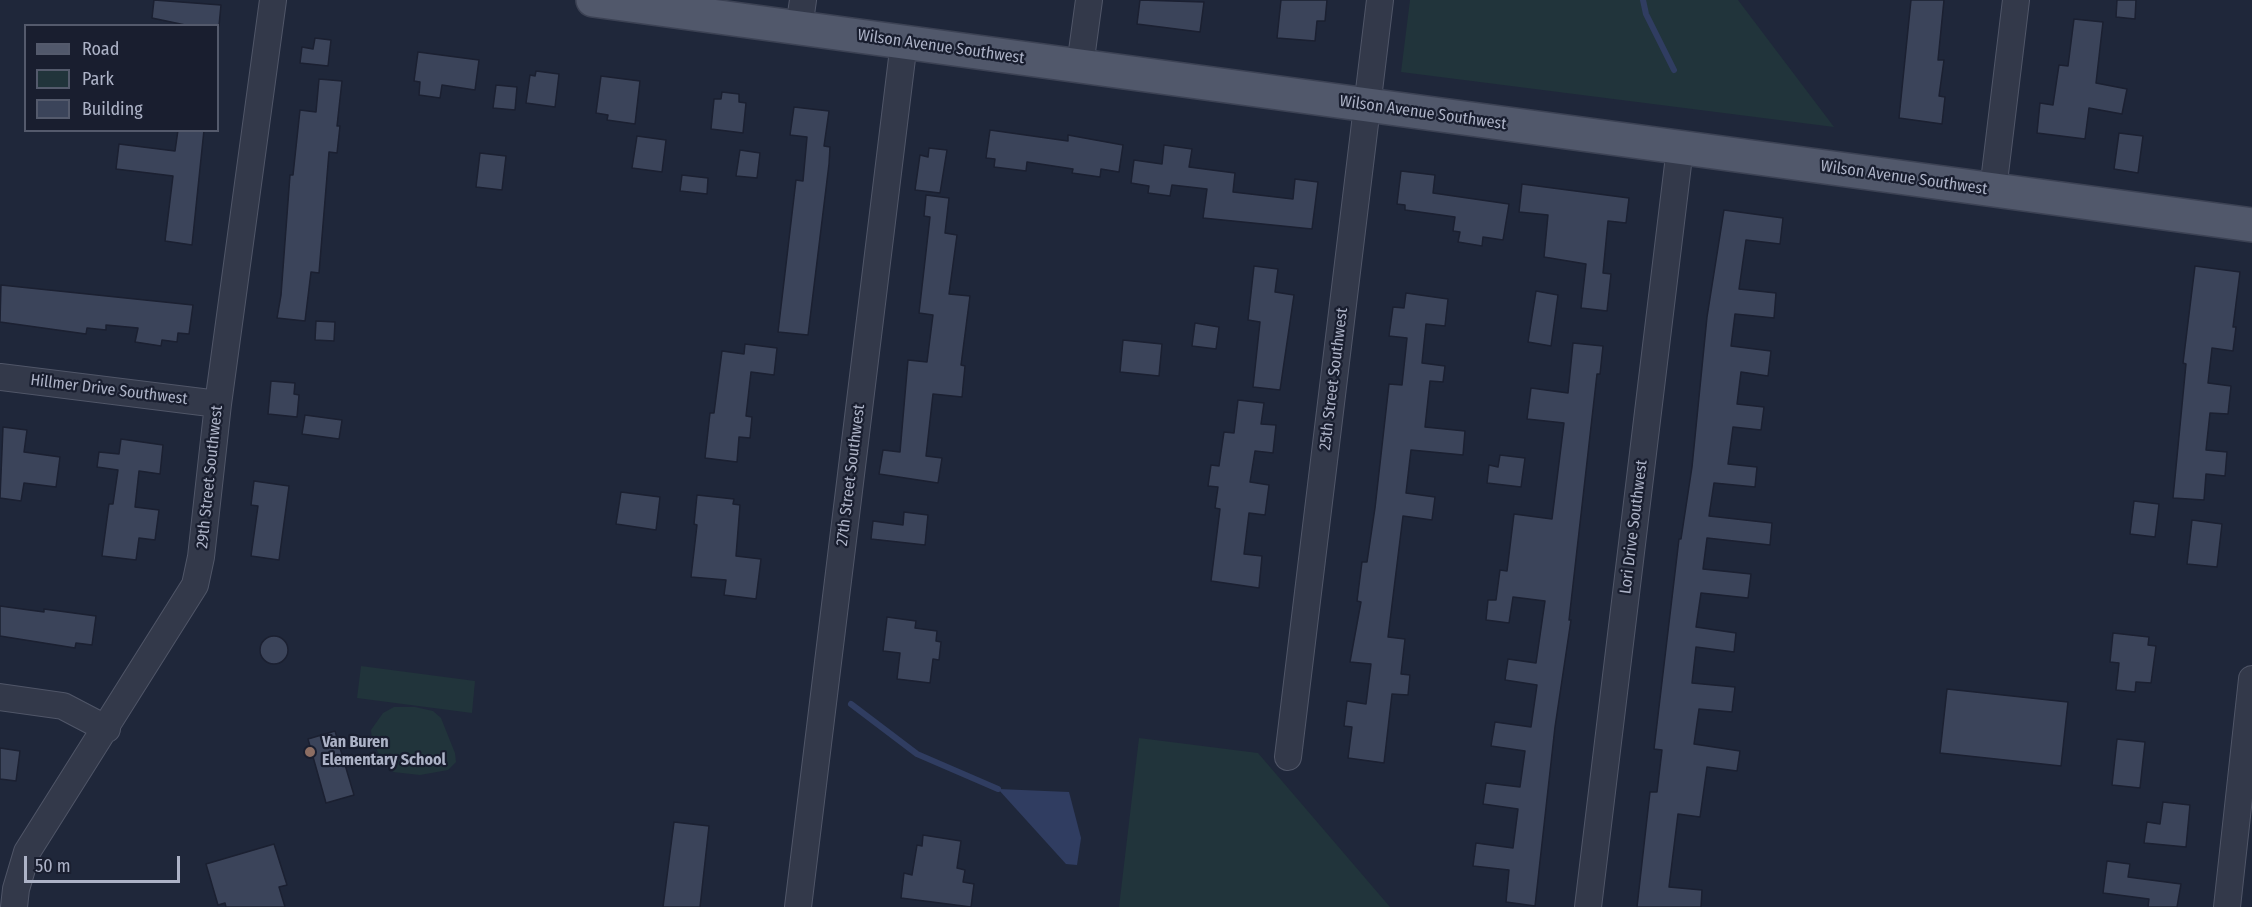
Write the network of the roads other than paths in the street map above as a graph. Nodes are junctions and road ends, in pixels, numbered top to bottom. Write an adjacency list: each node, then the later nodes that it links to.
1 (273, 0): 14 (street, 29th Street Southwest)
2 (594, 0): 6 (main road, Wilson Avenue Southwest)
3 (1089, 0): 8 (street)
4 (1380, 0): 9 (street, 25th Street Southwest)
5 (2016, 0): 11 (street)
6 (801, 14): 7 (main road, Wilson Avenue Southwest)
7 (904, 42): 8 (main road, Wilson Avenue Southwest); 20 (street, 27th Street Southwest)
8 (1080, 66): 9 (main road, Wilson Avenue Southwest)
9 (1367, 105): 10 (main road, Wilson Avenue Southwest); 18 (street, 25th Street Southwest)
10 (1680, 148): 11 (main road, Wilson Avenue Southwest); 21 (street, Lori Drive Southwest)
11 (1993, 190): 12 (main road, Wilson Avenue Southwest)
12 (2252, 225)
13 (0, 377): 14 (street, Hillmer Drive Southwest)
14 (218, 404): 17 (street, 29th Street Southwest)
15 (2252, 679): 22 (street)
16 (0, 697): 17 (street)
17 (107, 729): 19 (street, 29th Street Southwest)
18 (1288, 757)
19 (14, 907)
20 (798, 907)
21 (1588, 907)
22 (2227, 907)

